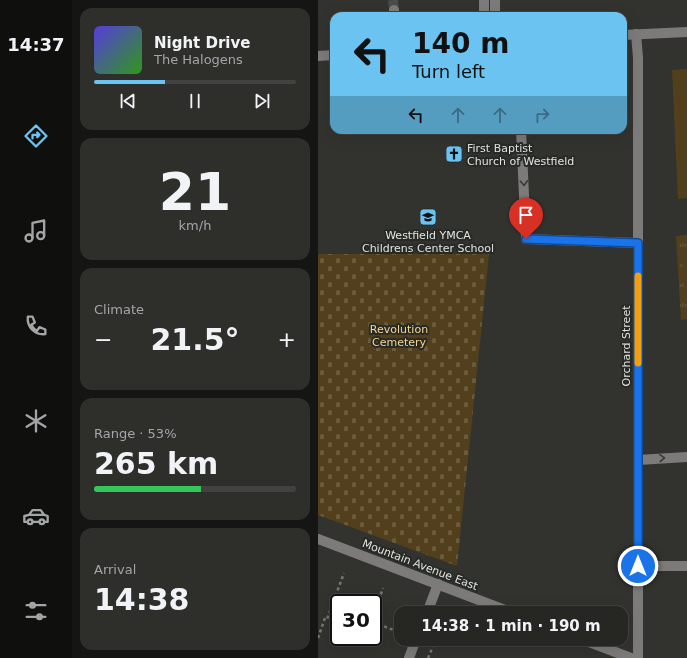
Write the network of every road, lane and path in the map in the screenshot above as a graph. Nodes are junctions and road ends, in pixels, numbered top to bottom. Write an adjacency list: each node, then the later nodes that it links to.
1 (484, 0): 3 (street)
2 (495, 0): 4 (street)
3 (484, 12)
4 (495, 12)
5 (687, 32): 6 (street)
6 (636, 34): 7 (street); 11 (street, Orchard Street)
7 (627, 35)
8 (330, 55): 9 (street)
9 (318, 56)
10 (521, 134): 11 (street, one-way to 11)
11 (638, 243): 13 (street, Orchard Street)
12 (687, 457): 13 (street, one-way to 12)
13 (638, 460): 15 (street, Orchard Street)
14 (318, 538): 18 (street, Mountain Avenue East)
15 (638, 566): 16 (street); 34 (street, Orchard Street)
16 (687, 566)
17 (344, 573): 20 (path)
18 (438, 584): 22 (street); 23 (street, Mountain Avenue East)
19 (383, 588): 21 (path)
20 (337, 594)
21 (381, 594)
22 (430, 606)
23 (495, 606)
24 (330, 612): 27 (path)
25 (382, 626): 26 (path)
26 (394, 630)
27 (318, 638)
28 (413, 646): 31 (street)
29 (433, 646): 32 (path)
30 (599, 646): 33 (street)
31 (409, 658)
32 (428, 658)
33 (631, 658)
34 (638, 658)

